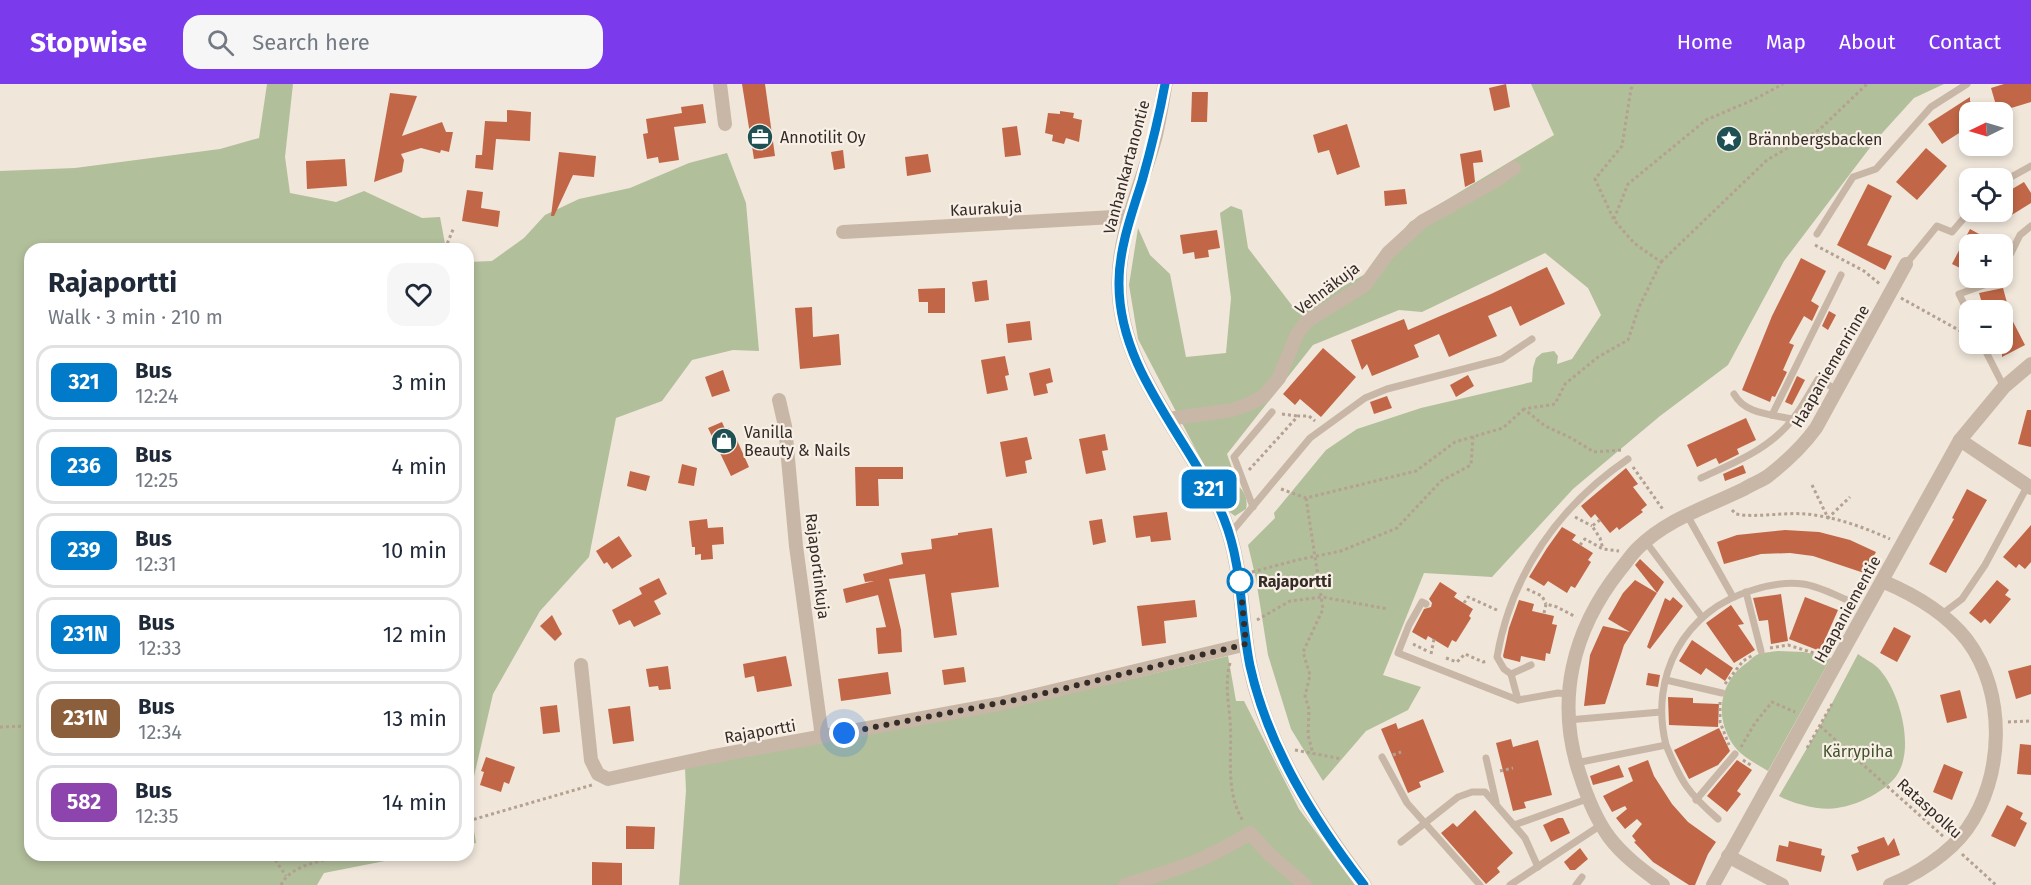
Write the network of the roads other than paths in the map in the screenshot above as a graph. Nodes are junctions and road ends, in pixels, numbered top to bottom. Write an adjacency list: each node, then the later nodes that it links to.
1 (720, 84): 4 (street)
2 (1165, 84): 8 (street, Vanhankartanontie)
3 (1967, 84): 12 (lane)
4 (725, 124)
5 (2031, 166): 7 (lane)
6 (1514, 168): 27 (street, Vehnäkuja)
7 (2013, 176)
8 (1131, 216): 11 (street, Kaurakuja); 27 (street, Vanhankartanontie)
9 (1961, 222): 14 (lane)
10 (2031, 226): 13 (lane)
11 (843, 232)
12 (1816, 234)
13 (2013, 249)
14 (1906, 264): 22 (street, Haapaniemenrinne)
15 (1841, 275): 26 (lane)
16 (1976, 288): 17 (lane)
17 (1962, 300)
18 (1532, 339): 33 (lane)
19 (1987, 354): 21 (lane)
20 (2031, 364): 21 (street, Haapaniementie)
21 (2004, 387): 29 (street, Haapaniementie)
22 (1837, 390): 28 (lane); 34 (street, Haapaniemenrinne)
23 (1734, 394): 26 (lane)
24 (779, 400): 55 (street, Rajaportinkuja)
25 (1272, 412): 33 (lane)
26 (1772, 415): 28 (lane)
27 (1168, 419): 35 (street, Vanhankartanontie)
28 (1792, 420): 31 (lane)
29 (1960, 440): 32 (street); 37 (street, Haapaniementie)
30 (1628, 459): 48 (lane)
31 (1701, 478)
32 (2029, 486): 42 (lane)
33 (1253, 507): 35 (lane)
34 (1687, 515): 36 (street, Haapaniemenrinne); 39 (lane)
35 (1229, 535): 44 (street, Vanhankartanontie)
36 (1646, 542): 43 (lane); 51 (street, Haapaniemenrinne)
37 (1882, 581): 42 (street); 69 (street, Haapaniementie)
38 (1746, 592): 39 (lane); 40 (lane); 45 (lane)
39 (1733, 597): 43 (lane)
40 (1847, 600)
41 (1426, 604): 52 (lane)
42 (1942, 614): 81 (street)
43 (1702, 617): 49 (lane)
44 (1240, 646): 55 (street, Rajaportti); 74 (street, Vanhankartanontie)
45 (1761, 651)
46 (581, 665): 55 (street, Rajaportti)
47 (1531, 665): 48 (lane)
48 (1511, 674): 52 (lane)
49 (1666, 680): 50 (lane); 53 (lane)
50 (1722, 693)
51 (1568, 694): 52 (lane); 54 (street, Haapaniemenrinne)
52 (1518, 700)
53 (1661, 712): 54 (lane); 56 (lane)
54 (1568, 720): 60 (street, Haapaniemenrinne)
55 (822, 737)
56 (1665, 745): 60 (lane); 62 (lane)
57 (1735, 754): 62 (lane)
58 (1382, 757): 65 (lane)
59 (1486, 758): 63 (lane)
60 (1576, 763): 61 (street, Haapaniemenrinne)
61 (1587, 799): 66 (lane); 67 (street, Haapaniemenrinne)
62 (1696, 800): 64 (lane)
63 (1497, 805): 65 (lane); 66 (lane)
64 (1718, 819)
65 (1424, 824): 68 (lane); 75 (lane)
66 (1514, 825): 70 (lane)
67 (1601, 825): 70 (lane); 78 (street, Haapaniemenrinne)
68 (1401, 842)
69 (1728, 856): 79 (street, Haapaniementie); 80 (street)
70 (1538, 867): 76 (lane)
71 (1582, 877): 77 (lane)
72 (1125, 885): 73 (street)
73 (1305, 885)
74 (1364, 885)
75 (1480, 885)
76 (1510, 885)
77 (1576, 885)
78 (1663, 885)
79 (1713, 885)
80 (1782, 885)
81 (1890, 885)

